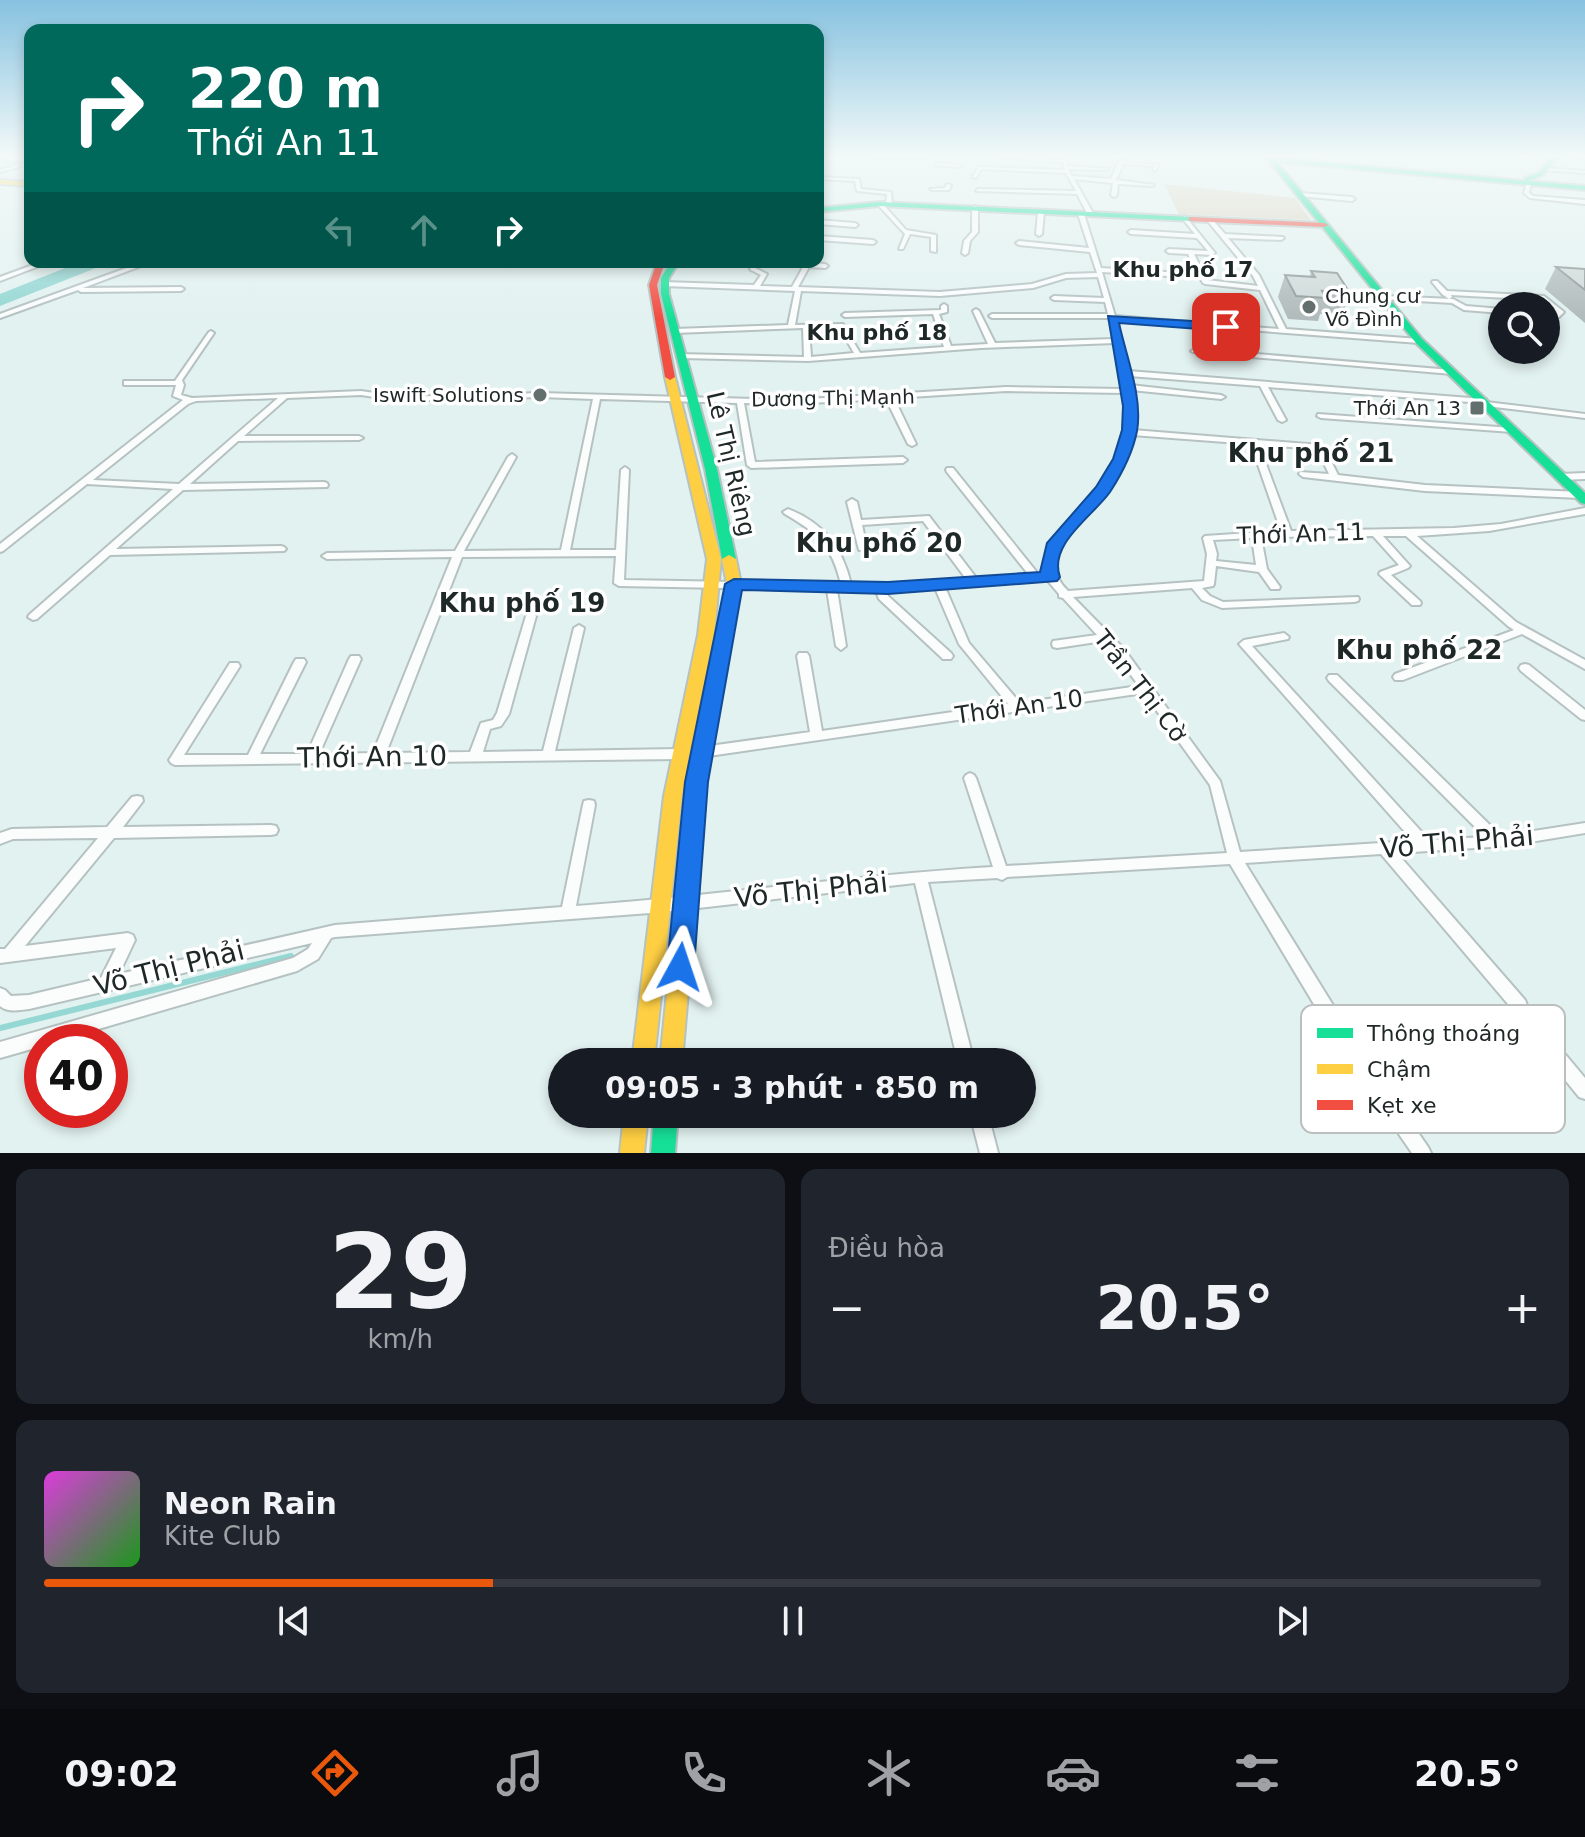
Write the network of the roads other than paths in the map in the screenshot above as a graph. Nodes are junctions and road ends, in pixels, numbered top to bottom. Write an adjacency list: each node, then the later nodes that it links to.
1 (892, 211): 13 (street)
2 (975, 211): 27 (street)
3 (1021, 211): 6 (street)
4 (1085, 211): 7 (street)
5 (1313, 211): 12 (street)
6 (1041, 212): 7 (street); 15 (street)
7 (1086, 214): 8 (street); 23 (street)
8 (1185, 218): 9 (street); 16 (street)
9 (1209, 219): 12 (street); 17 (street)
10 (824, 222): 11 (street)
11 (855, 225)
12 (1324, 225): 48 (street)
13 (904, 231): 22 (street); 24 (street)
14 (1131, 232): 16 (street)
15 (1039, 234)
16 (1199, 236): 26 (street)
17 (1223, 236): 19 (street); 41 (street)
18 (824, 238): 20 (street)
19 (1281, 238)
20 (873, 242)
21 (1019, 243): 23 (street)
22 (901, 248)
23 (1092, 250): 34 (street)
24 (934, 251)
25 (1169, 251): 26 (street)
26 (1190, 252): 35 (street)
27 (965, 253)
28 (30, 268): 36 (street)
29 (132, 268): 39 (street)
30 (659, 268): 83 (street, Lê Thị Riêng)
31 (672, 268): 38 (street)
32 (757, 268): 40 (street)
33 (804, 268): 43 (street)
34 (1099, 273): 35 (street); 44 (street); 49 (street)
35 (1201, 276): 41 (street)
36 (0, 279)
37 (1435, 282): 45 (street)
38 (664, 284): 40 (street); 62 (street, Lê Thị Riêng)
39 (75, 288): 42 (street); 56 (street)
40 (755, 288): 43 (street)
41 (1262, 288): 63 (street)
42 (181, 289)
43 (796, 290): 44 (street); 60 (street)
44 (848, 293): 55 (street)
45 (1444, 293): 46 (street); 50 (street)
46 (1488, 295)
47 (1054, 298): 49 (street)
48 (1384, 298): 50 (street); 66 (street)
49 (1107, 300): 58 (street)
50 (1453, 301): 52 (street)
51 (944, 306): 54 (street)
52 (1488, 310)
53 (976, 311): 67 (street)
54 (935, 312): 55 (street); 68 (street)
55 (845, 315): 59 (street)
56 (0, 316)
57 (992, 316): 58 (street)
58 (1112, 317): 63 (street); 65 (street)
59 (841, 325): 61 (street); 70 (street)
60 (791, 327): 61 (street); 62 (street)
61 (806, 327): 72 (street)
62 (675, 331): 71 (street, Lê Thị Riêng)
63 (1284, 331): 66 (street)
64 (211, 333): 76 (street)
65 (1118, 341): 67 (street); 74 (street)
66 (1419, 341): 73 (street)
67 (992, 345): 68 (street)
68 (948, 348): 70 (street)
69 (1195, 351): 73 (street)
70 (858, 355): 72 (street)
71 (682, 356): 72 (street); 84 (street, Lê Thị Riêng)
72 (808, 359)
73 (1452, 372): 87 (street)
74 (1123, 373): 77 (street); 78 (street)
75 (127, 383): 76 (street)
76 (179, 383): 85 (street)
77 (1264, 386): 87 (street); 90 (street)
78 (1125, 389): 81 (street, Dương Thị Mạnh); 82 (street, Dương Thị Mạnh); 92 (street)
79 (286, 395): 80 (street, Dương Thị Mạnh); 85 (street, Dương Thị Mạnh); 94 (street)
80 (597, 397): 83 (street, Dương Thị Mạnh); 121 (street)
81 (1221, 397)
82 (890, 398): 86 (street, Dương Thị Mạnh); 95 (street)
83 (677, 399): 84 (street, Dương Thị Mạnh); 129 (street, Lê Thị Riêng)
84 (694, 399): 86 (street, Dương Thị Mạnh); 131 (street, Lê Thị Riêng)
85 (191, 400): 105 (street)
86 (740, 400): 98 (street)
87 (1484, 402): 89 (street); 91 (street)
88 (1321, 416): 91 (street)
89 (1585, 416)
90 (1282, 420)
91 (1512, 430): 103 (street)
92 (1129, 432): 104 (street); 127 (street)
93 (359, 438): 94 (street)
94 (237, 439): 107 (street)
95 (912, 444)
96 (1259, 456): 115 (street)
97 (512, 457): 123 (street)
98 (903, 460)
99 (625, 470): 122 (street)
100 (950, 470): 128 (street)
101 (1303, 474): 104 (street)
102 (1585, 476): 103 (street)
103 (1560, 477): 108 (street)
104 (1335, 478): 108 (street)
105 (88, 482): 107 (street); 118 (street)
106 (324, 485): 107 (street)
107 (182, 487): 120 (street)
108 (1583, 497)
109 (852, 502): 112 (street)
110 (1585, 511): 114 (street, Thới An 11)
111 (788, 512): 136 (street)
112 (857, 523): 117 (street); 130 (street)
113 (1374, 532): 114 (street, Thới An 11); 115 (street, Thới An 11); 140 (street)
114 (1407, 532): 144 (street)
115 (1287, 534): 116 (street, Thới An 11)
116 (1256, 536): 125 (street, Thới An 11); 126 (street)
117 (862, 548)
118 (0, 549)
119 (281, 549): 120 (street)
120 (110, 552): 142 (street)
121 (565, 553): 122 (street); 123 (street)
122 (621, 553): 129 (street)
123 (458, 554): 124 (street); 166 (street)
124 (327, 556)
125 (1212, 563): 126 (street); 133 (street, Thới An 11)
126 (1262, 569): 134 (street)
127 (1051, 577): 128 (street); 138 (street, Trần Thị Cờ)
128 (1036, 578): 130 (street)
129 (714, 582): 131 (street); 163 (street, Lê Thị Riêng)
130 (975, 583): 132 (street)
131 (734, 584): 135 (street); 162 (street, Lê Thị Riêng)
132 (939, 585): 137 (street); 159 (street)
133 (1194, 585): 138 (street); 139 (street)
134 (1275, 587)
135 (832, 588): 136 (street); 148 (street)
136 (847, 588): 137 (street)
137 (880, 588): 150 (street)
138 (1063, 595): 145 (street, Trần Thị Cờ)
139 (1354, 599)
140 (1416, 603)
141 (531, 616): 165 (street)
142 (33, 617)
143 (579, 628): 164 (street)
144 (1524, 630): 153 (street); 156 (street)
145 (1104, 637): 147 (street); 158 (street, Trần Thị Cờ)
146 (1284, 637): 177 (street)
147 (1057, 644)
148 (841, 646)
149 (803, 656): 161 (street)
150 (947, 656)
151 (355, 659): 167 (street)
152 (300, 662): 168 (street)
153 (1585, 665)
154 (234, 666): 168 (street, Thới An 10)
155 (1525, 668): 160 (street)
156 (1399, 677)
157 (1333, 678): 176 (street)
158 (1146, 689): 159 (street, Thới An 10); 179 (street, Trần Thị Cờ)
159 (1017, 707): 161 (street, Thới An 10)
160 (1585, 716)
161 (817, 736): 162 (street, Thới An 10)
162 (702, 752): 182 (street, Lê Thị Riêng)
163 (680, 754): 164 (street, Thới An 10); 183 (street, Lê Thị Riêng)
164 (548, 755): 165 (street, Thới An 10)
165 (475, 756): 166 (street, Thới An 10)
166 (378, 757): 167 (street, Thới An 10)
167 (311, 758): 168 (street, Thới An 10)
168 (252, 759)
169 (970, 778): 180 (street)
170 (137, 801): 174 (street)
171 (589, 805): 184 (street)
172 (1585, 828): 176 (street, Võ Thị Phải)
173 (271, 830): 174 (street)
174 (111, 833): 175 (street); 186 (street)
175 (0, 839)
176 (1498, 841): 177 (street, Võ Thị Phải)
177 (1426, 846): 178 (street, Võ Thị Phải)
178 (1384, 848): 179 (street, Võ Thị Phải); 190 (street)
179 (1235, 859): 180 (street, Võ Thị Phải); 189 (street, Trần Thị Cờ)
180 (1002, 874): 181 (street, Võ Thị Phải)
181 (920, 877): 182 (street, Võ Thị Phải); 193 (street)
182 (686, 904): 183 (street, Võ Thị Phải); 192 (street, Lê Thị Riêng)
183 (663, 906): 184 (street, Võ Thị Phải); 191 (street, Lê Thị Riêng)
184 (568, 912): 185 (street, Võ Thị Phải)
185 (326, 933): 187 (street, Võ Thị Phải); 194 (street)
186 (4, 956): 187 (street)
187 (106, 984): 188 (street, Võ Thị Phải)
188 (0, 995)
189 (1324, 1005)
190 (1519, 1005)
191 (645, 1048)
192 (672, 1048)
193 (963, 1048)
194 (0, 1050)
195 (1565, 1067): 196 (street)
196 (1585, 1091)
197 (635, 1128): 201 (street)
198 (665, 1128): 202 (street)
199 (983, 1128): 203 (street)
200 (1408, 1133): 204 (street, Trần Thị Cờ)
201 (632, 1153)
202 (663, 1153)
203 (989, 1153)
204 (1422, 1153)

